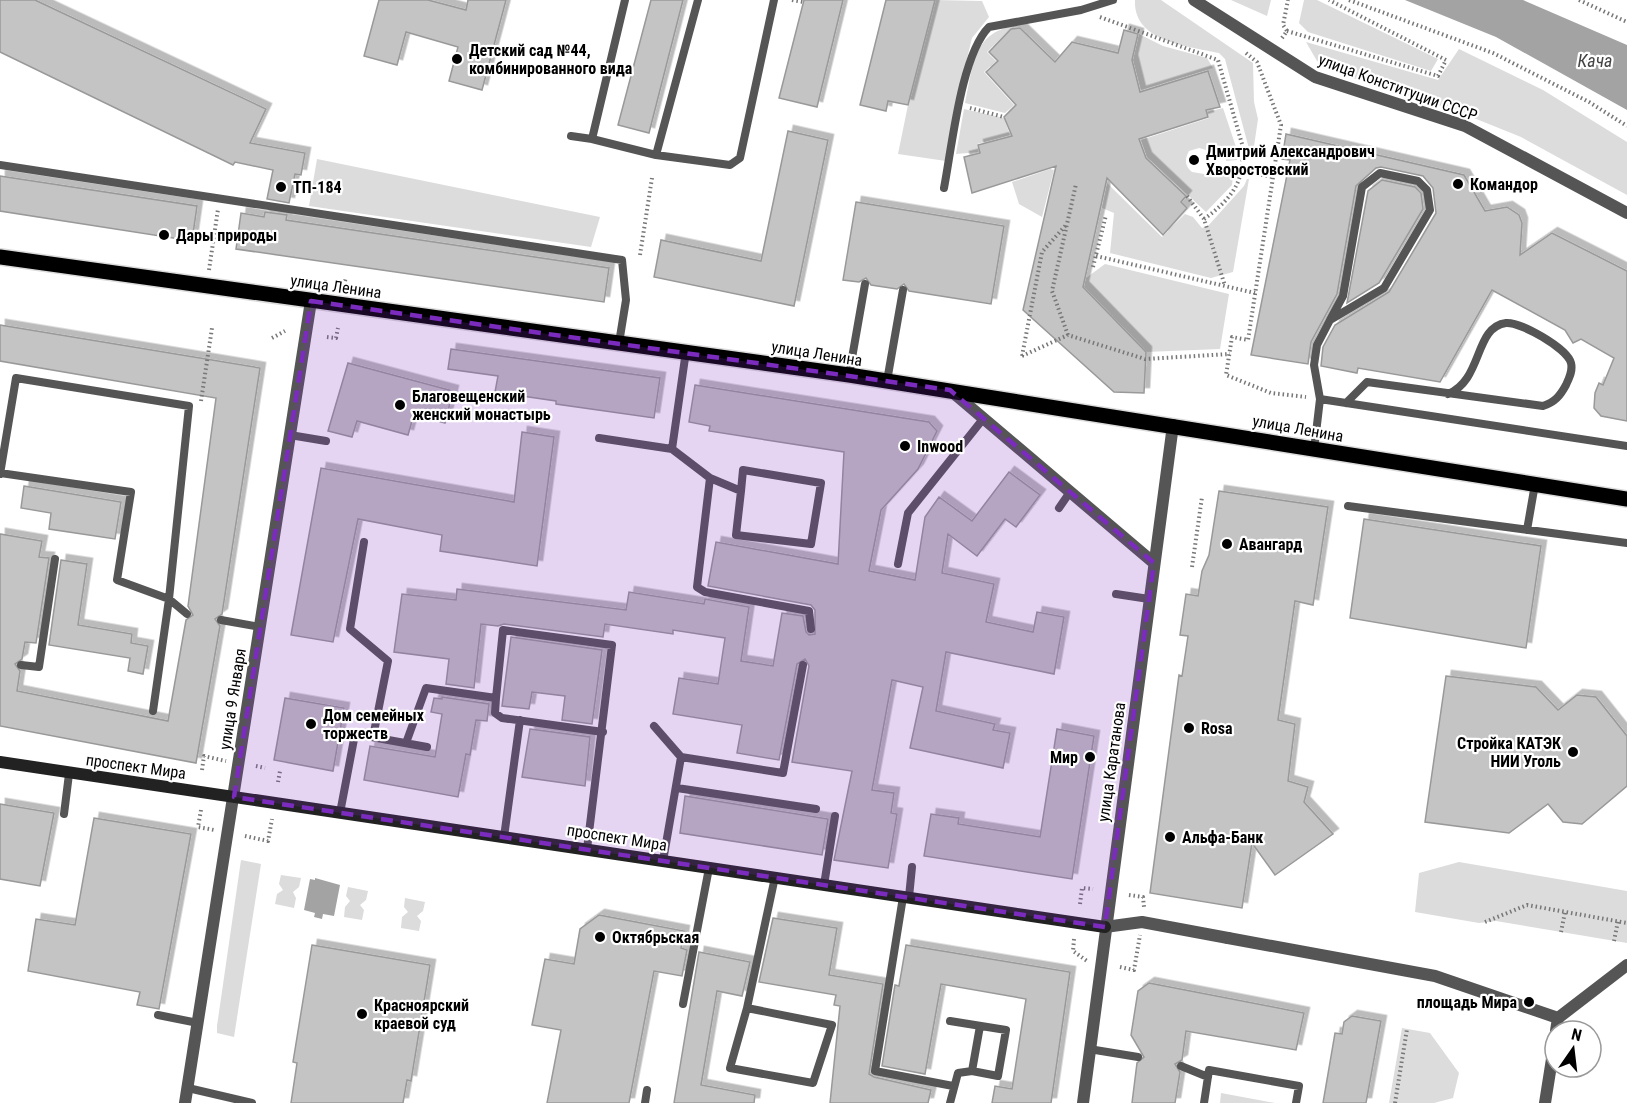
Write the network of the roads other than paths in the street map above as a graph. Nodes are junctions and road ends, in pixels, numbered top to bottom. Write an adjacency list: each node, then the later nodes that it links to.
1 (625, 0): 7 (lane)
2 (698, 0): 8 (lane)
3 (774, 0): 8 (lane)
4 (1113, 0): 10 (lane)
5 (1194, 0): 11 (street, улица Конституции СССР)
6 (571, 136): 7 (lane)
7 (592, 139): 8 (lane)
8 (656, 155)
9 (0, 165): 17 (lane)
10 (944, 188)
11 (1627, 213)
12 (0, 257): 15 (main road, улица Ленина)
13 (865, 284): 19 (lane)
14 (903, 290): 20 (lane)
15 (311, 301): 17 (main road, улица Ленина); 27 (street, улица 9 Января)
16 (1330, 320): 16 (lane); 23 (lane)
17 (619, 343): 18 (main road, улица Ленина)
18 (686, 351): 19 (main road, улица Ленина); 31 (lane)
19 (849, 375): 20 (main road, улица Ленина)
20 (887, 381): 21 (main road, улица Ленина)
21 (950, 390): 25 (street); 26 (main road, улица Ленина)
22 (1448, 394): 22 (lane); 24 (lane)
23 (1320, 399): 24 (lane); 32 (lane)
24 (1346, 403): 30 (lane)
25 (983, 419): 37 (street); 46 (lane)
26 (1173, 425): 32 (main road, улица Ленина); 45 (street, улица Каратанова)
27 (290, 435): 29 (lane); 52 (street, улица 9 Января)
28 (599, 438): 31 (lane)
29 (326, 441)
30 (1627, 446)
31 (672, 448): 34 (lane)
32 (1314, 450): 35 (main road, улица Ленина)
33 (0, 473): 48 (lane); 48 (lane)
34 (710, 478): 36 (lane); 53 (lane)
35 (1535, 484): 38 (main road, улица Ленина); 41 (lane)
36 (741, 491): 36 (lane)
37 (1070, 492): 40 (lane); 45 (street)
38 (1627, 499)
39 (1348, 506): 41 (lane)
40 (1059, 508)
41 (1527, 530): 43 (lane)
42 (364, 542): 61 (lane)
43 (1627, 543)
44 (55, 559): 54 (lane)
45 (1154, 563): 49 (street, улица Каратанова)
46 (898, 564)
47 (1116, 594): 49 (lane)
48 (169, 599): 50 (lane); 57 (lane)
49 (1149, 599): 81 (street, улица Каратанова)
50 (187, 614)
51 (221, 620): 52 (lane)
52 (260, 627): 68 (street, улица 9 Января)
53 (811, 629)
54 (21, 665)
55 (803, 665): 64 (lane)
56 (496, 698): 58 (lane); 60 (lane); 62 (lane)
57 (153, 711)
58 (520, 720): 60 (lane); 73 (lane)
59 (654, 726): 64 (lane)
60 (603, 732): 74 (lane)
61 (373, 737): 62 (lane); 70 (lane)
62 (406, 743): 63 (lane)
63 (427, 747)
64 (681, 757): 67 (lane)
65 (0, 762): 66 (main road, проспект Мира)
66 (69, 774): 68 (main road, проспект Мира); 71 (lane)
67 (677, 788): 69 (lane); 75 (lane)
68 (234, 797): 70 (main road, проспект Мира); 89 (street, улица 9 Января)
69 (816, 809)
70 (340, 813): 73 (main road, проспект Мира)
71 (64, 814)
72 (835, 816): 79 (lane)
73 (504, 837): 74 (main road, проспект Мира)
74 (587, 849): 75 (main road, проспект Мира)
75 (663, 861): 77 (main road, проспект Мира)
76 (912, 867): 80 (lane)
77 (709, 868): 78 (main road, проспект Мира); 83 (lane)
78 (775, 877): 79 (main road, проспект Мира); 84 (lane)
79 (824, 885): 80 (main road, проспект Мира)
80 (906, 897): 81 (main road, проспект Мира); 97 (lane)
81 (1105, 927): 86 (street, проспект Мира); 91 (street, улица Каратанова)
82 (1627, 965): 87 (street)
83 (683, 1004)
84 (747, 1008): 84 (lane)
85 (158, 1015): 89 (lane)
86 (1543, 1019)
87 (1564, 1019)
88 (950, 1021): 90 (lane)
89 (198, 1023): 98 (street, улица 9 Января)
90 (980, 1026): 94 (lane); 94 (lane)
91 (1089, 1049): 92 (lane); 104 (street, улица Каратанова)
92 (1138, 1057)
93 (1181, 1066): 95 (lane)
94 (972, 1071): 97 (lane)
95 (1208, 1077): 105 (lane); 106 (lane)
96 (1549, 1079): 107 (street)
97 (953, 1086): 103 (lane)
98 (188, 1088): 100 (street, улица 9 Января); 101 (lane)
99 (647, 1090): 102 (lane)
100 (185, 1103)
101 (252, 1103)
102 (645, 1103)
103 (950, 1103)
104 (1083, 1103)
105 (1204, 1103)
106 (1296, 1103)
107 (1545, 1103)

